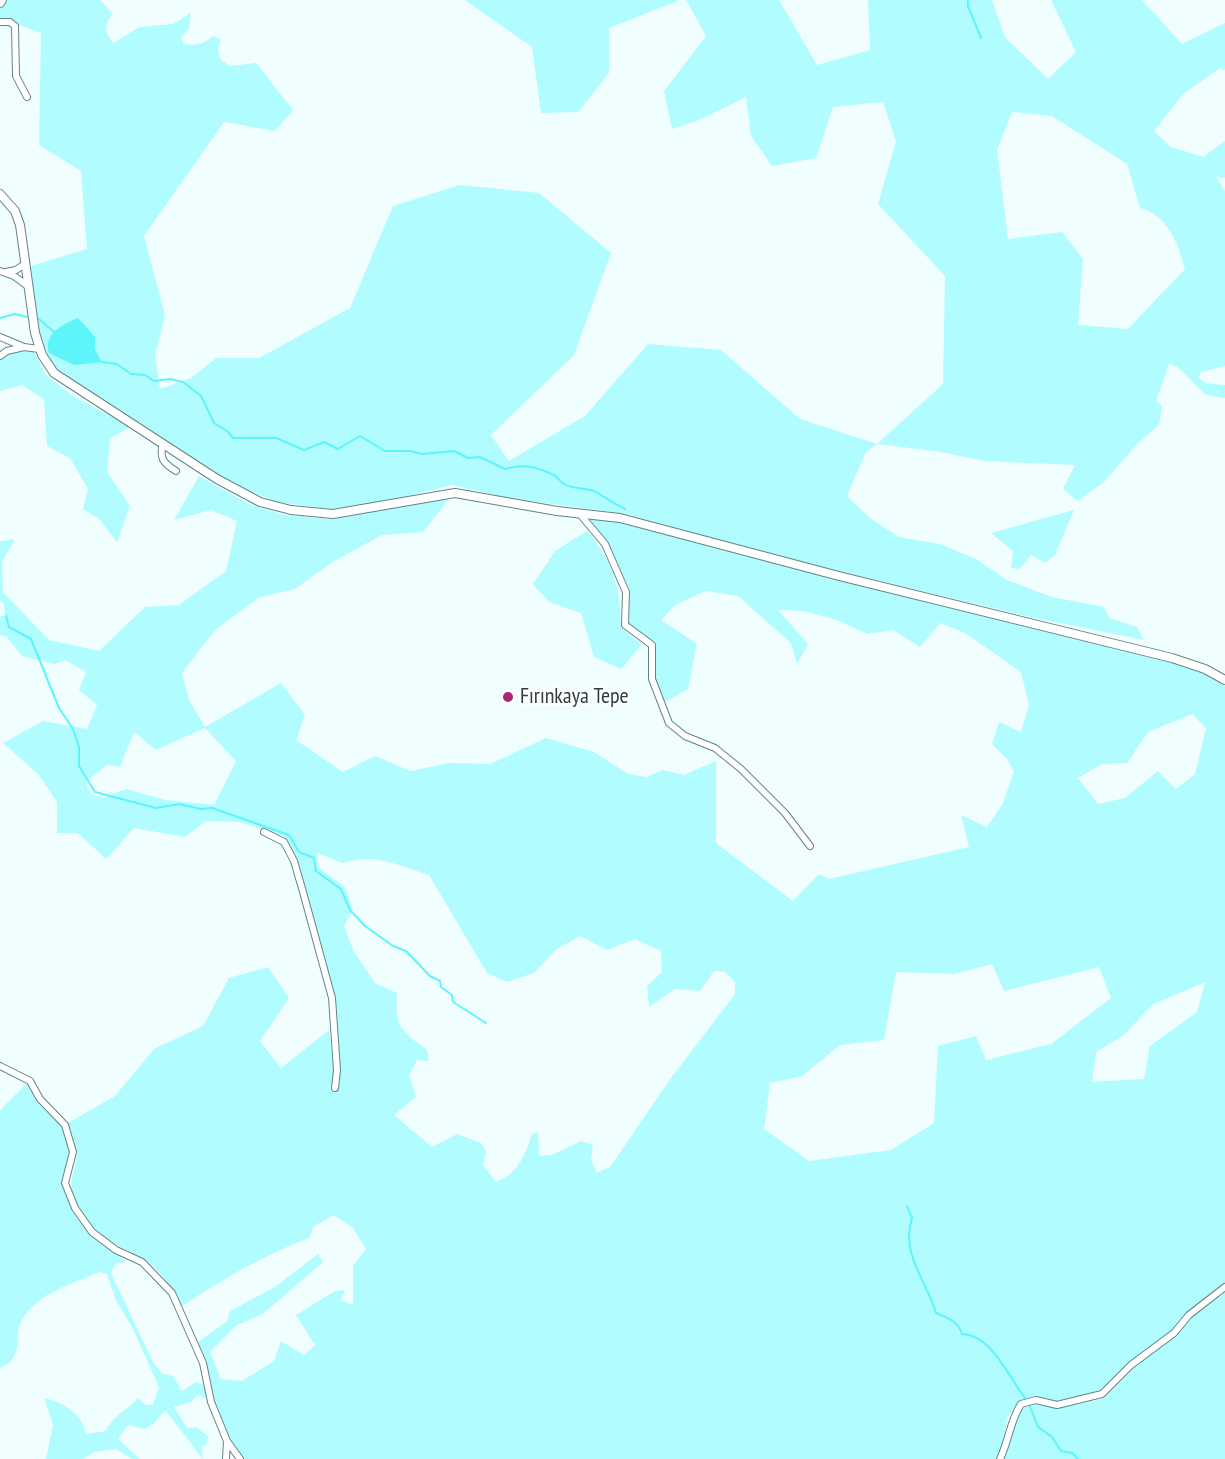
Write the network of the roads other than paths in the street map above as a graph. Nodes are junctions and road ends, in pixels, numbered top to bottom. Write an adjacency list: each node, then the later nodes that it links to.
1 (0, 22): 2 (street)
2 (27, 97)
3 (0, 194): 4 (street)
4 (26, 262): 5 (street); 6 (street)
5 (2, 272): 6 (street)
6 (30, 288): 9 (street)
7 (0, 337): 8 (street)
8 (24, 347): 9 (street); 10 (street)
9 (39, 349): 11 (street)
10 (0, 356)
11 (163, 443): 12 (street); 13 (street)
12 (176, 471)
13 (579, 513): 14 (street); 16 (street)
14 (1225, 680)
15 (264, 832): 18 (street)
16 (810, 846)
17 (0, 1066): 20 (street)
18 (335, 1088)
19 (1225, 1287): 23 (street)
20 (227, 1441): 21 (street); 22 (street)
21 (226, 1459)
22 (240, 1459)
23 (1000, 1459)

